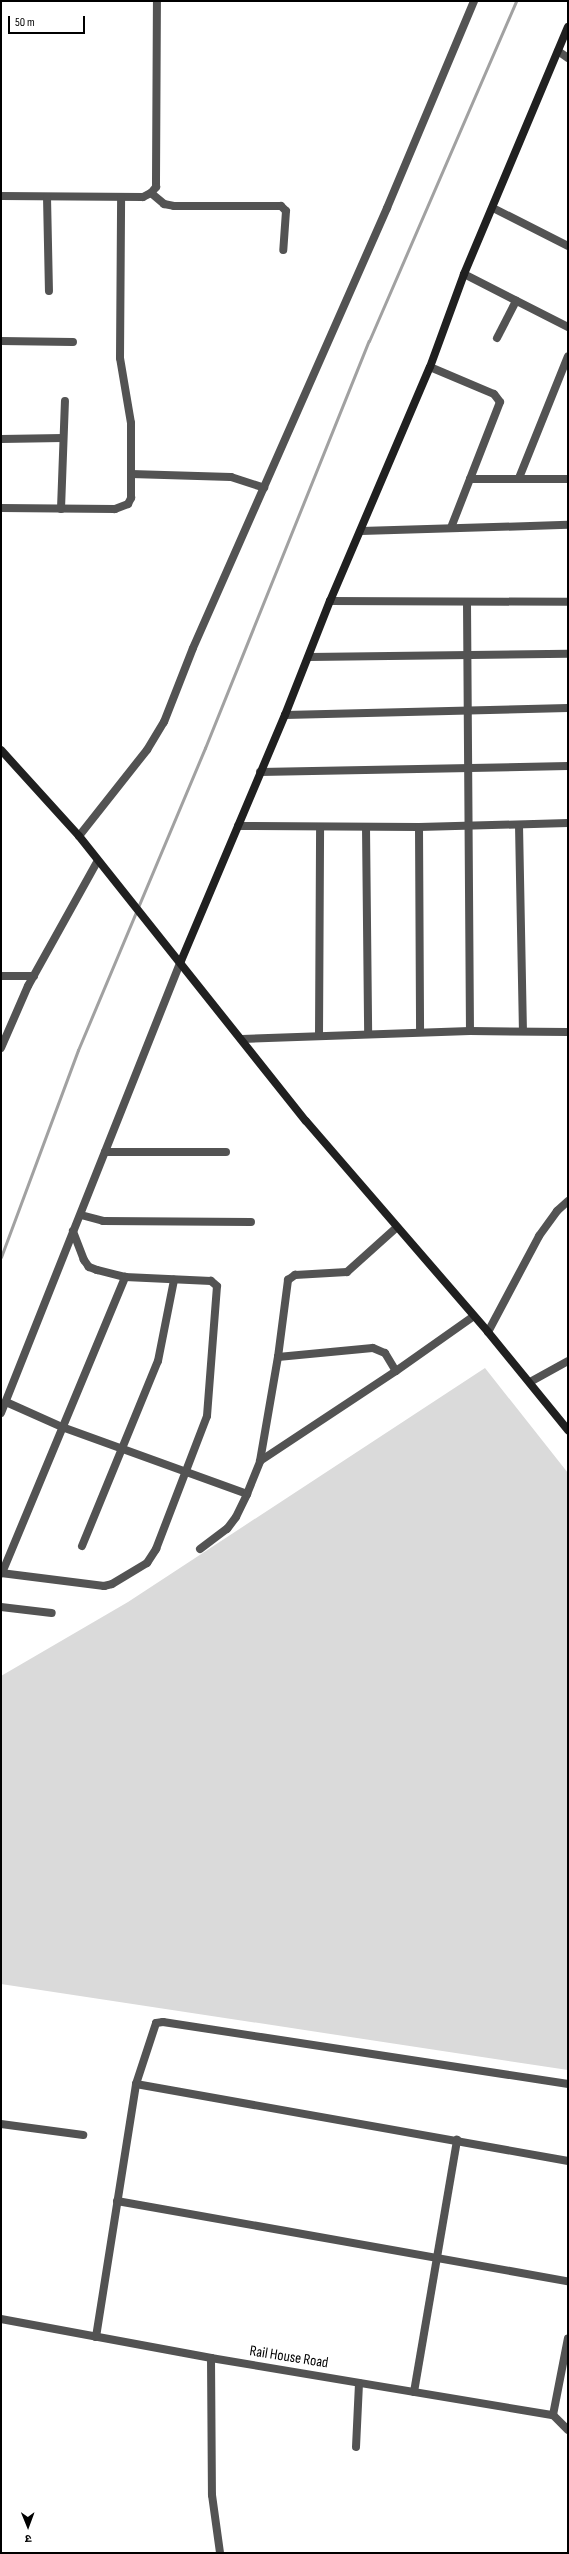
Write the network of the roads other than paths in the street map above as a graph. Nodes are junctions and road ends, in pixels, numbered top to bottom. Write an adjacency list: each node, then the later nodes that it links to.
1 (157, 1): 6 (street)
2 (474, 1): 29 (street)
3 (568, 27): 4 (street)
4 (558, 51): 5 (street); 10 (street)
5 (568, 58)
6 (152, 193): 8 (street); 12 (street)
7 (1, 196): 9 (street)
8 (121, 196): 9 (street); 25 (street)
9 (47, 197): 14 (street)
10 (493, 208): 11 (street); 13 (street)
11 (568, 246)
12 (283, 250)
13 (464, 274): 15 (street); 21 (street)
14 (48, 291)
15 (516, 301): 16 (street); 17 (street)
16 (568, 327)
17 (497, 338)
18 (1, 342): 19 (street)
19 (73, 342)
20 (568, 356): 26 (street)
21 (430, 367): 28 (street); 34 (street)
22 (65, 401): 23 (street)
23 (63, 438): 24 (street); 31 (street)
24 (1, 439)
25 (131, 474): 29 (street); 31 (street)
26 (519, 478): 27 (street); 28 (street)
27 (568, 478)
28 (470, 479): 33 (street)
29 (264, 488): 55 (street)
30 (1, 508): 31 (street)
31 (61, 509)
32 (568, 525): 33 (street)
33 (451, 528): 34 (street)
34 (361, 531): 35 (street)
35 (330, 601): 37 (street); 40 (street)
36 (568, 602): 37 (street)
37 (467, 603): 39 (street)
38 (568, 654): 39 (street)
39 (468, 655): 40 (street); 42 (street)
40 (309, 657): 43 (street)
41 (568, 708): 42 (street)
42 (468, 711): 43 (street); 46 (street)
43 (285, 715): 47 (street)
44 (1, 750): 55 (street)
45 (568, 766): 46 (street)
46 (468, 768): 47 (street); 51 (street)
47 (260, 772): 50 (street)
48 (568, 823): 49 (street)
49 (519, 825): 51 (street); 61 (street)
50 (238, 826): 52 (street); 57 (street)
51 (468, 826): 54 (street); 60 (street)
52 (320, 827): 53 (street); 65 (street)
53 (366, 827): 54 (street); 64 (street)
54 (419, 827): 62 (street)
55 (79, 836): 56 (street)
56 (98, 862): 57 (street); 59 (street)
57 (181, 961): 67 (street); 69 (street)
58 (1, 976): 59 (street)
59 (34, 976): 66 (street)
60 (470, 1031): 61 (street); 62 (street)
61 (523, 1031): 63 (street)
62 (420, 1032): 64 (street)
63 (568, 1032)
64 (368, 1034): 65 (street)
65 (319, 1036): 67 (street)
66 (3, 1037): 68 (street)
67 (242, 1039): 74 (street)
68 (1, 1048)
69 (105, 1152): 70 (street); 72 (street)
70 (226, 1152)
71 (568, 1201): 79 (street)
72 (81, 1215): 73 (street); 75 (street)
73 (251, 1222)
74 (397, 1227): 78 (street); 80 (street)
75 (73, 1232): 76 (street); 84 (street)
76 (125, 1277): 77 (street); 86 (street)
77 (174, 1280): 88 (street); 90 (street)
78 (474, 1316): 79 (street); 82 (street)
79 (488, 1332): 83 (street)
80 (278, 1357): 82 (street); 89 (street)
81 (568, 1360): 83 (street)
82 (396, 1371): 89 (street)
83 (530, 1382): 87 (street)
84 (6, 1402): 85 (street); 86 (street)
85 (1, 1414)
86 (62, 1428): 88 (street); 94 (street)
87 (568, 1430)
88 (123, 1448): 90 (street); 92 (street)
89 (260, 1461): 91 (street)
90 (185, 1470): 91 (street); 94 (street)
91 (247, 1494): 93 (street)
92 (82, 1546)
93 (200, 1549)
94 (2, 1573)
95 (1, 1607): 96 (street)
96 (52, 1613)
97 (136, 2084): 98 (street); 101 (street); 103 (street)
98 (568, 2084)
99 (1, 2124): 100 (street)
100 (83, 2135)
101 (457, 2140): 102 (street); 104 (street)
102 (568, 2161)
103 (117, 2201): 104 (street); 107 (street)
104 (437, 2259): 105 (street); 111 (street)
105 (568, 2281)
106 (1, 2319): 107 (street, Rail House Road)
107 (96, 2337): 109 (street, Rail House Road)
108 (568, 2338): 112 (street)
109 (211, 2358): 110 (street, Rail House Road); 115 (street)
110 (359, 2383): 111 (street, Rail House Road); 114 (street)
111 (414, 2392): 112 (street, Rail House Road)
112 (553, 2415): 113 (street)
113 (568, 2430)
114 (356, 2447)
115 (220, 2553)

